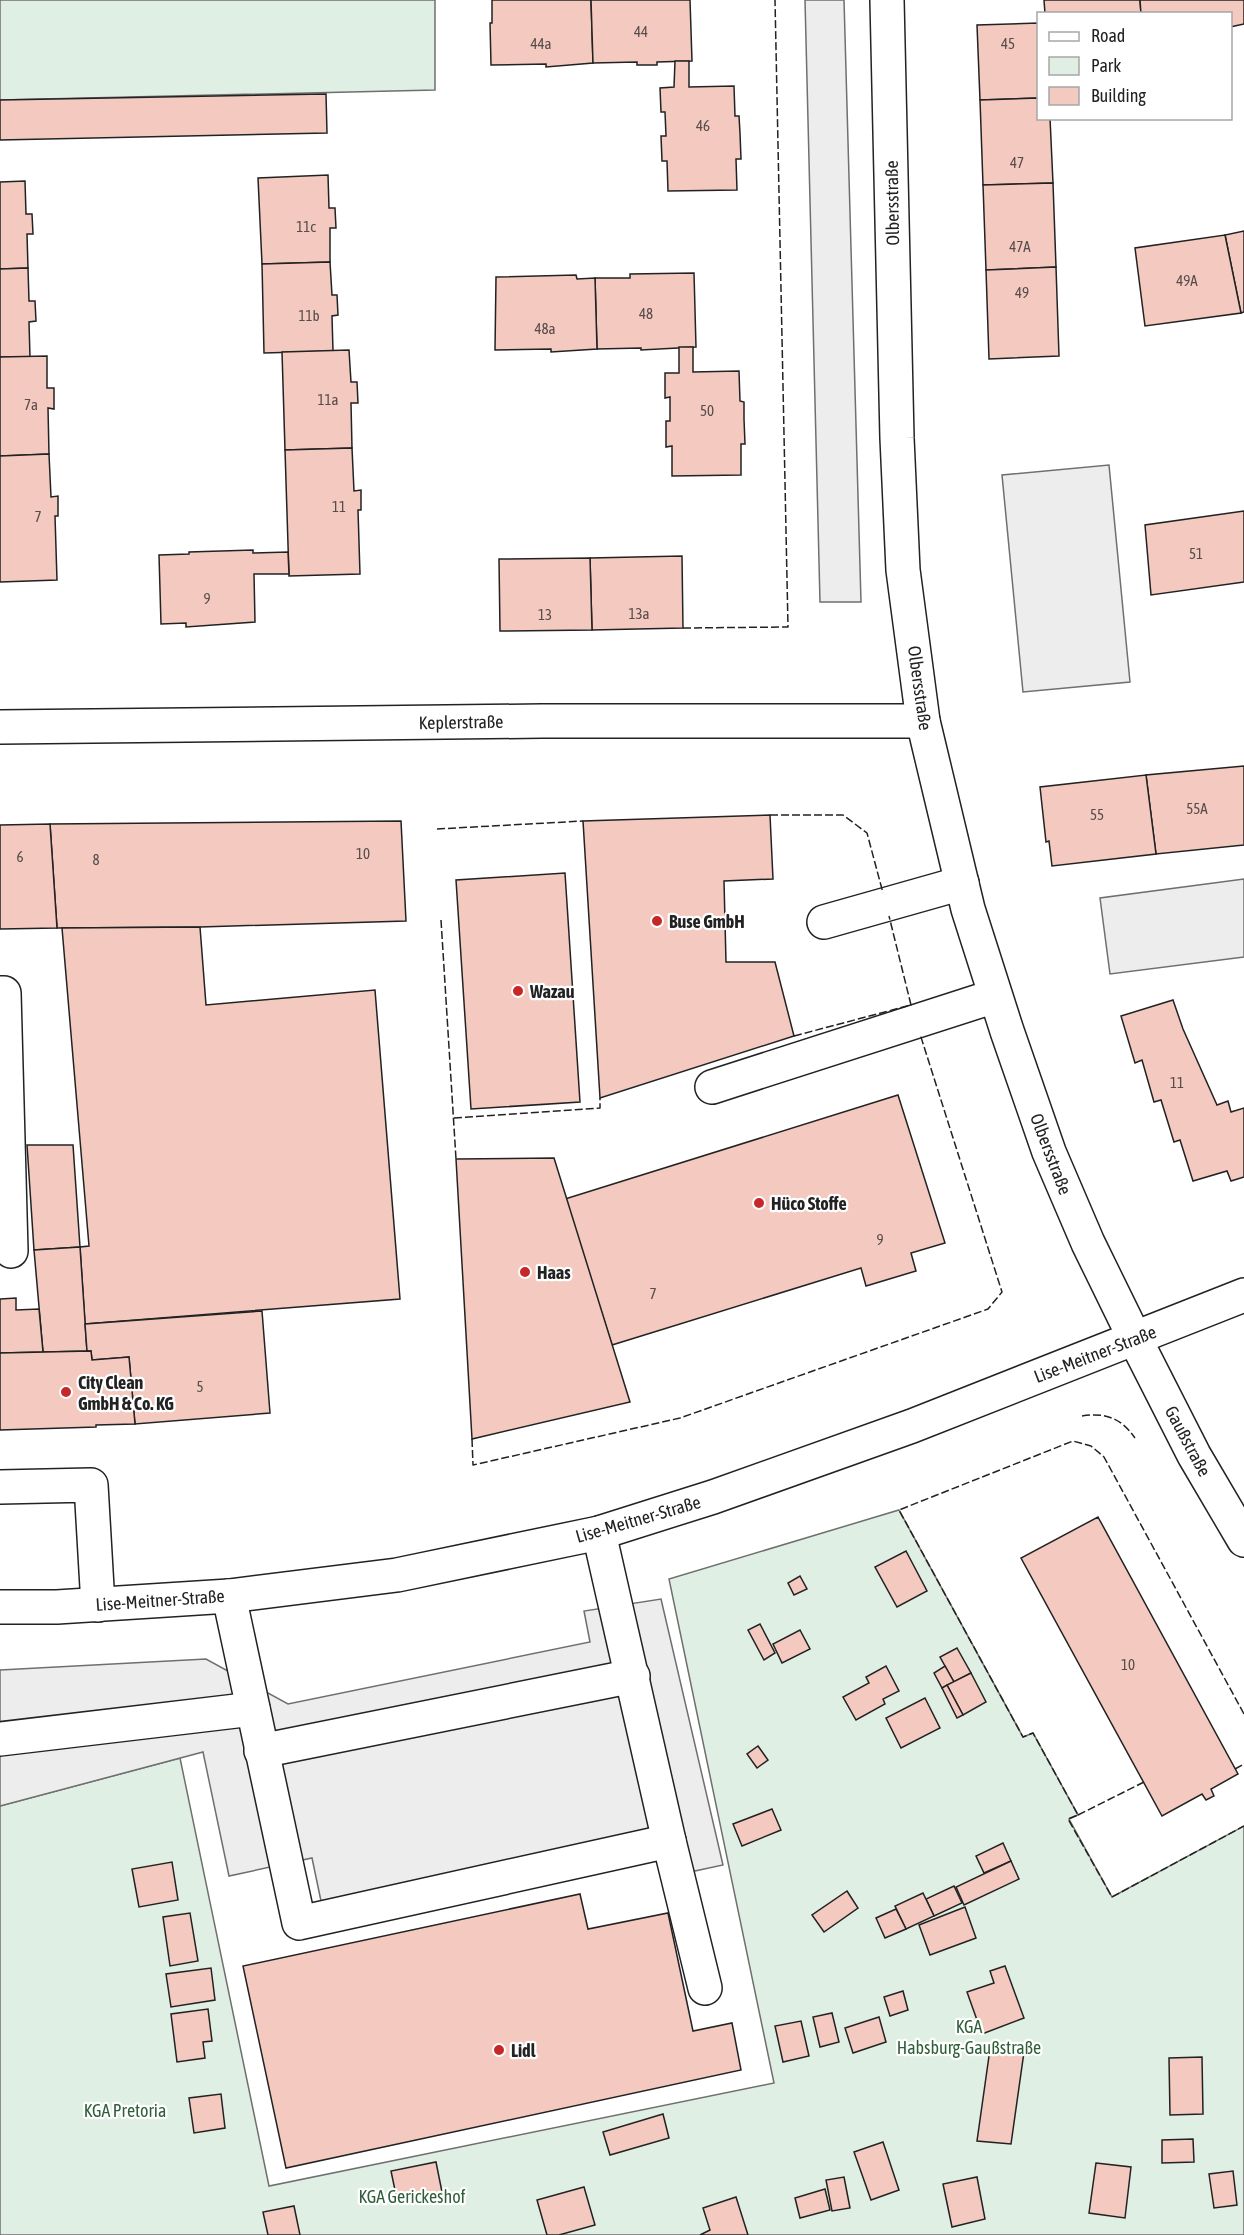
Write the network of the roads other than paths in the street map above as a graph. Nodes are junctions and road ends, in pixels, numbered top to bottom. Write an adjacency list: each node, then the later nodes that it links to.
1 (887, 0): 2 (street, Olbersstraße)
2 (923, 721): 3 (street, Keplerstraße); 4 (street, Olbersstraße)
3 (0, 727)
4 (962, 883): 5 (street); 7 (street, Olbersstraße)
5 (824, 922)
6 (0, 993): 9 (street)
7 (995, 996): 8 (street); 11 (street, Olbersstraße)
8 (712, 1087)
9 (11, 1251)
10 (1244, 1295): 11 (street, Lise-Meitner-Straße)
11 (1136, 1339): 13 (street, Lise-Meitner-Straße); 14 (street, Gaußstraße)
12 (0, 1487): 16 (street)
13 (599, 1533): 15 (street, Lise-Meitner-Straße); 18 (street)
14 (1244, 1540)
15 (229, 1596): 16 (street, Lise-Meitner-Straße); 19 (street)
16 (98, 1605): 17 (street, Lise-Meitner-Straße)
17 (0, 1607)
18 (633, 1676): 21 (street); 22 (street)
19 (253, 1709): 20 (street); 21 (street)
20 (0, 1739)
21 (261, 1751): 22 (street)
22 (669, 1841): 23 (street)
23 (705, 1988)

